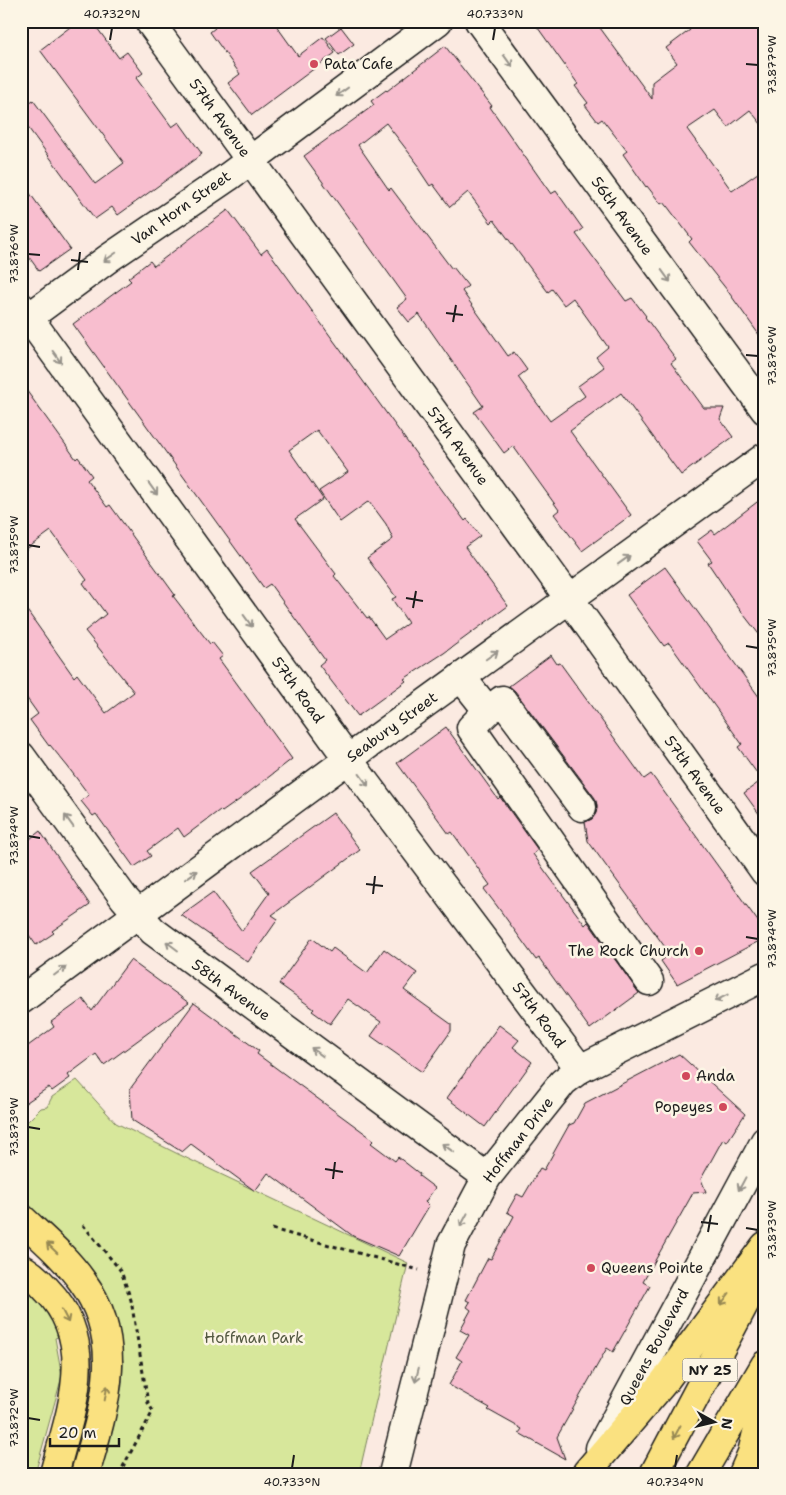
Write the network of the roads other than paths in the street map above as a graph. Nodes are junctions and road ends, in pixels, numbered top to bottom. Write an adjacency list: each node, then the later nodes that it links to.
1 (149, 21): 4 (street, 57th Avenue)
2 (438, 21): 4 (street, Van Horn Street, one-way to 4)
3 (479, 21): 6 (street, 56th Avenue, one-way to 6)
4 (250, 160): 5 (street, Van Horn Street, one-way to 5); 8 (street, 57th Avenue)
5 (24, 316): 12 (street, 57th Road, one-way to 12)
6 (765, 410)
7 (765, 458): 8 (street, Seabury Street, one-way to 7)
8 (570, 600): 9 (street, Seabury Street, one-way to 8); 14 (street, 57th Avenue)
9 (461, 677): 10 (street); 12 (street, Seabury Street)
10 (488, 711): 13 (street); 17 (street)
11 (21, 756): 15 (street, 58th Avenue, one-way to 11)
12 (348, 759): 15 (street, Seabury Street, one-way to 12); 19 (street, 57th Road, one-way to 19)
13 (582, 807)
14 (765, 872)
15 (138, 914): 18 (street, Seabury Street, one-way to 15); 21 (street, 58th Avenue, one-way to 15)
16 (765, 976): 19 (street, Hoffman Drive, one-way to 19)
17 (649, 981)
18 (21, 1000)
19 (580, 1069): 21 (street, Hoffman Drive)
20 (765, 1141): 28 (street, Queens Boulevard, one-way to 28)
21 (487, 1177): 31 (street, Hoffman Drive, one-way to 31)
22 (21, 1218): 30 (main road, one-way to 22)
23 (765, 1246): 28 (main road, one-way to 28)
24 (765, 1265): 32 (main road, NY 25, one-way to 32)
25 (21, 1268): 29 (main road, one-way to 29)
26 (765, 1365): 33 (main road, NY 25)
27 (765, 1401): 34 (main road)
28 (586, 1473)
29 (54, 1474)
30 (85, 1474)
31 (393, 1474)
32 (654, 1474)
33 (701, 1474)
34 (742, 1474)

